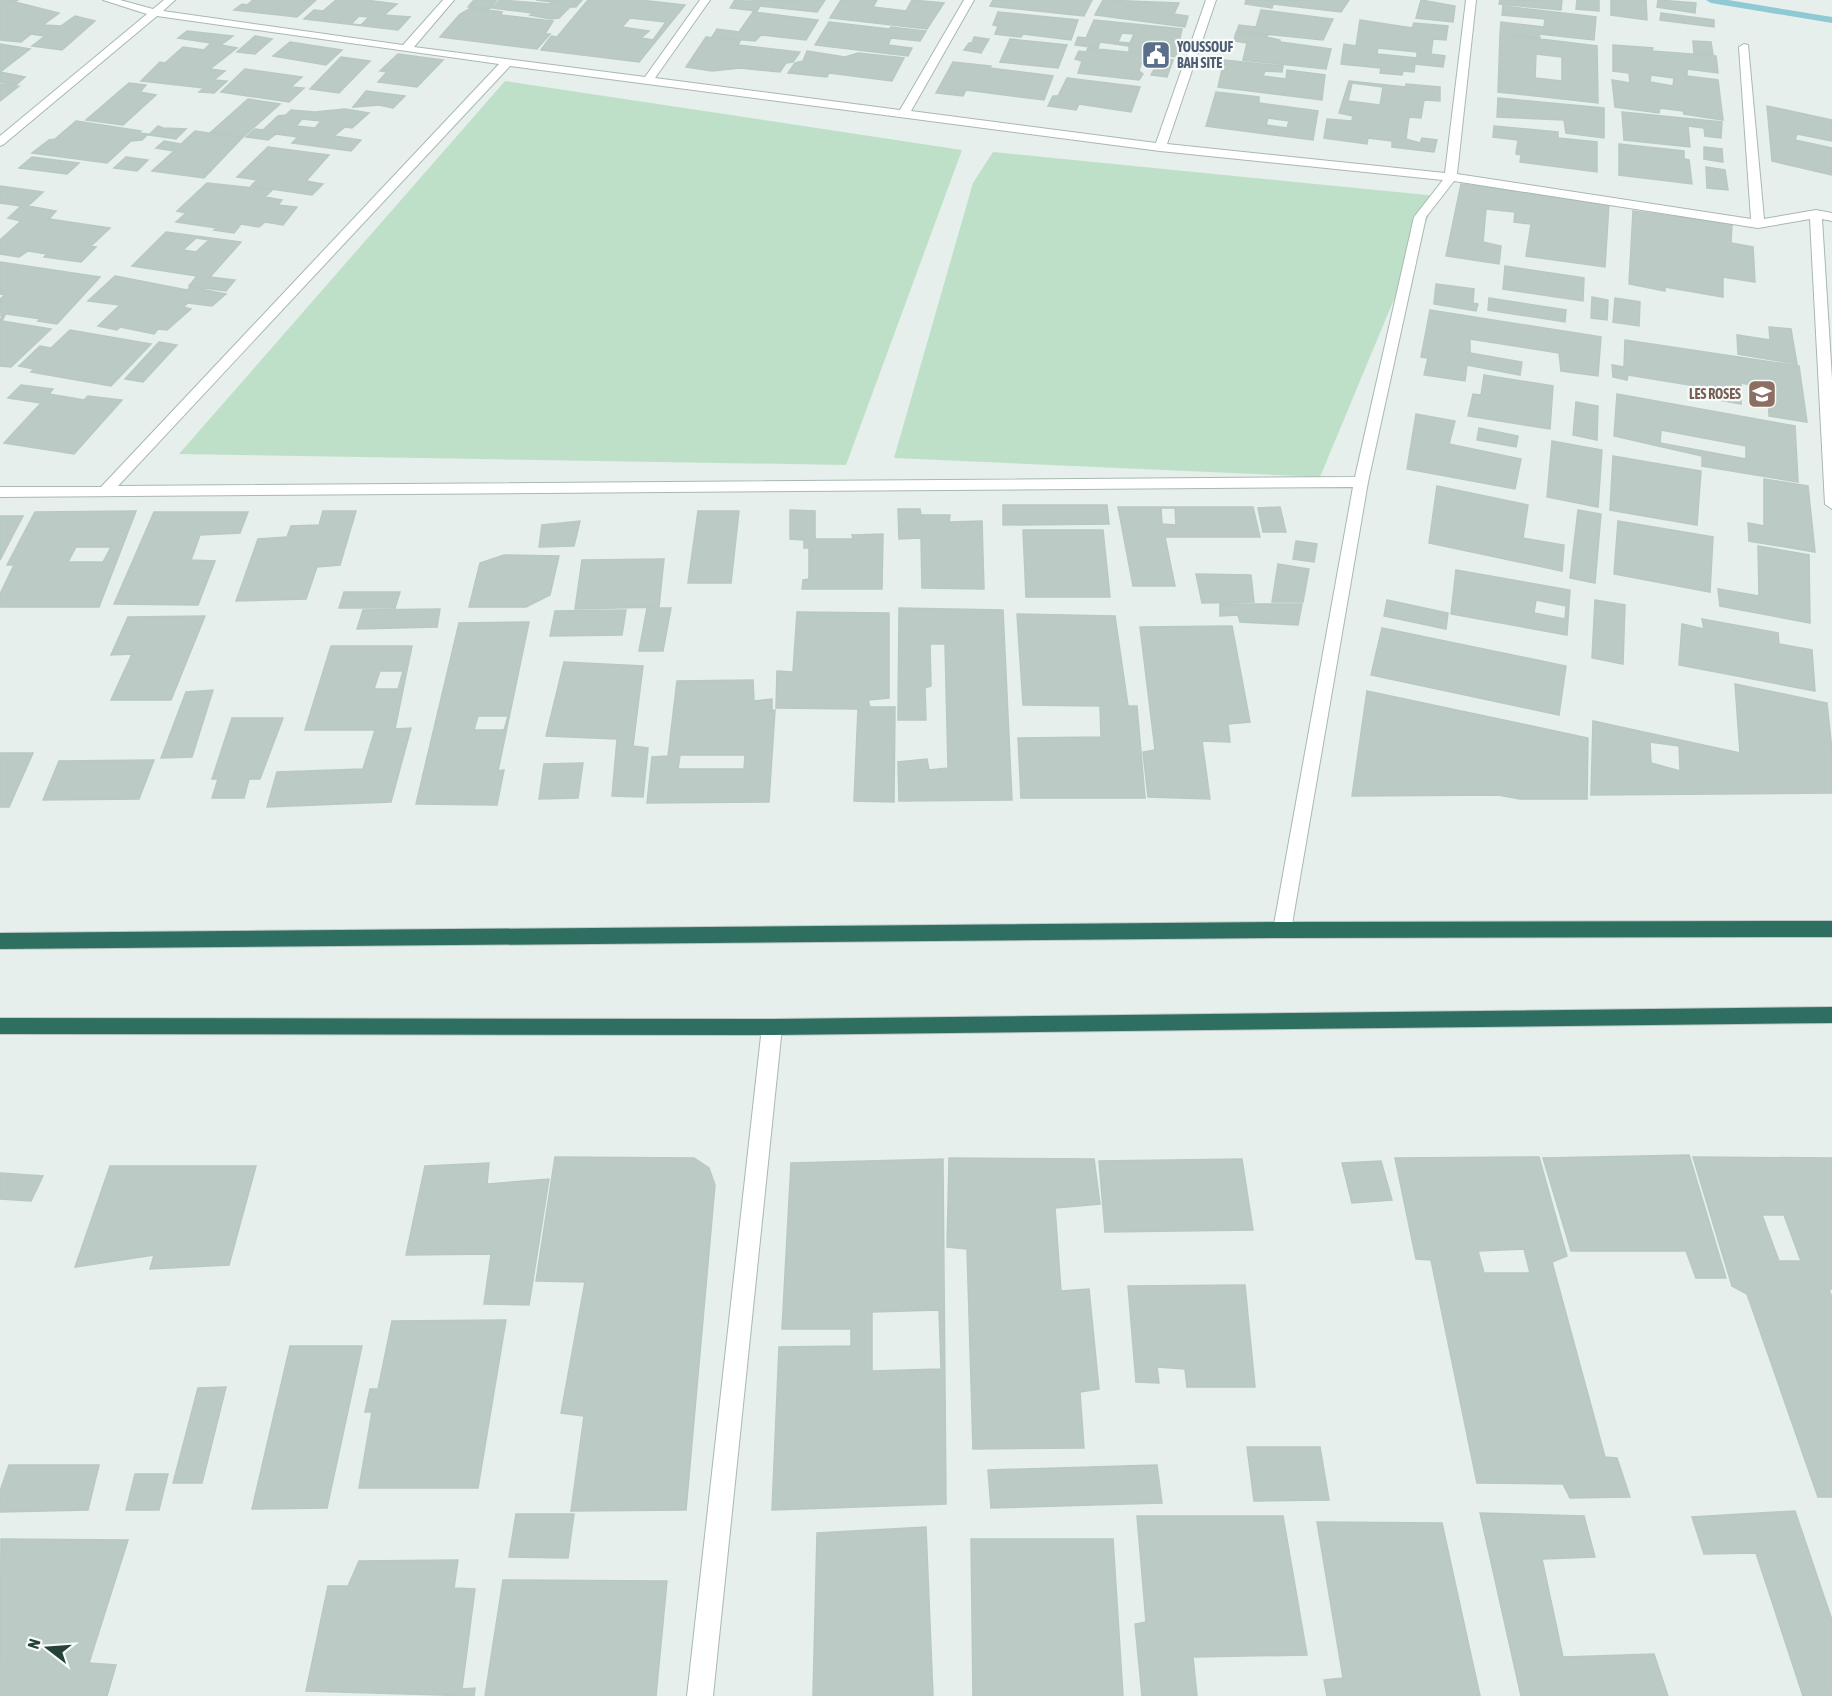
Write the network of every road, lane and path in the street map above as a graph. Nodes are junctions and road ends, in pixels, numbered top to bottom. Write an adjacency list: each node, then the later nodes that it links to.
1 (108, 0): 8 (street)
2 (170, 0): 8 (street)
3 (449, 0): 10 (street)
4 (705, 0): 12 (street)
5 (969, 0): 13 (street)
6 (1211, 0): 15 (street)
7 (1471, 0): 16 (street)
8 (156, 13): 10 (street); 14 (street)
9 (1744, 47): 19 (street)
10 (406, 49): 11 (street)
11 (507, 62): 12 (street); 22 (street)
12 (648, 80): 13 (street)
13 (904, 113): 15 (street)
14 (0, 142)
15 (1160, 147): 16 (street)
16 (1451, 177): 19 (street); 20 (street)
17 (1816, 214): 18 (street); 19 (street); 23 (street)
18 (1832, 217)
19 (1758, 224)
20 (1361, 482): 22 (street); 25 (street)
21 (0, 492): 22 (street)
22 (104, 492)
23 (1832, 504)
24 (1832, 929): 25 (highway)
25 (1282, 930): 26 (highway)
26 (0, 942)
27 (1832, 1015): 29 (highway)
28 (0, 1026): 29 (highway)
29 (772, 1027): 30 (street)
30 (700, 1696)

